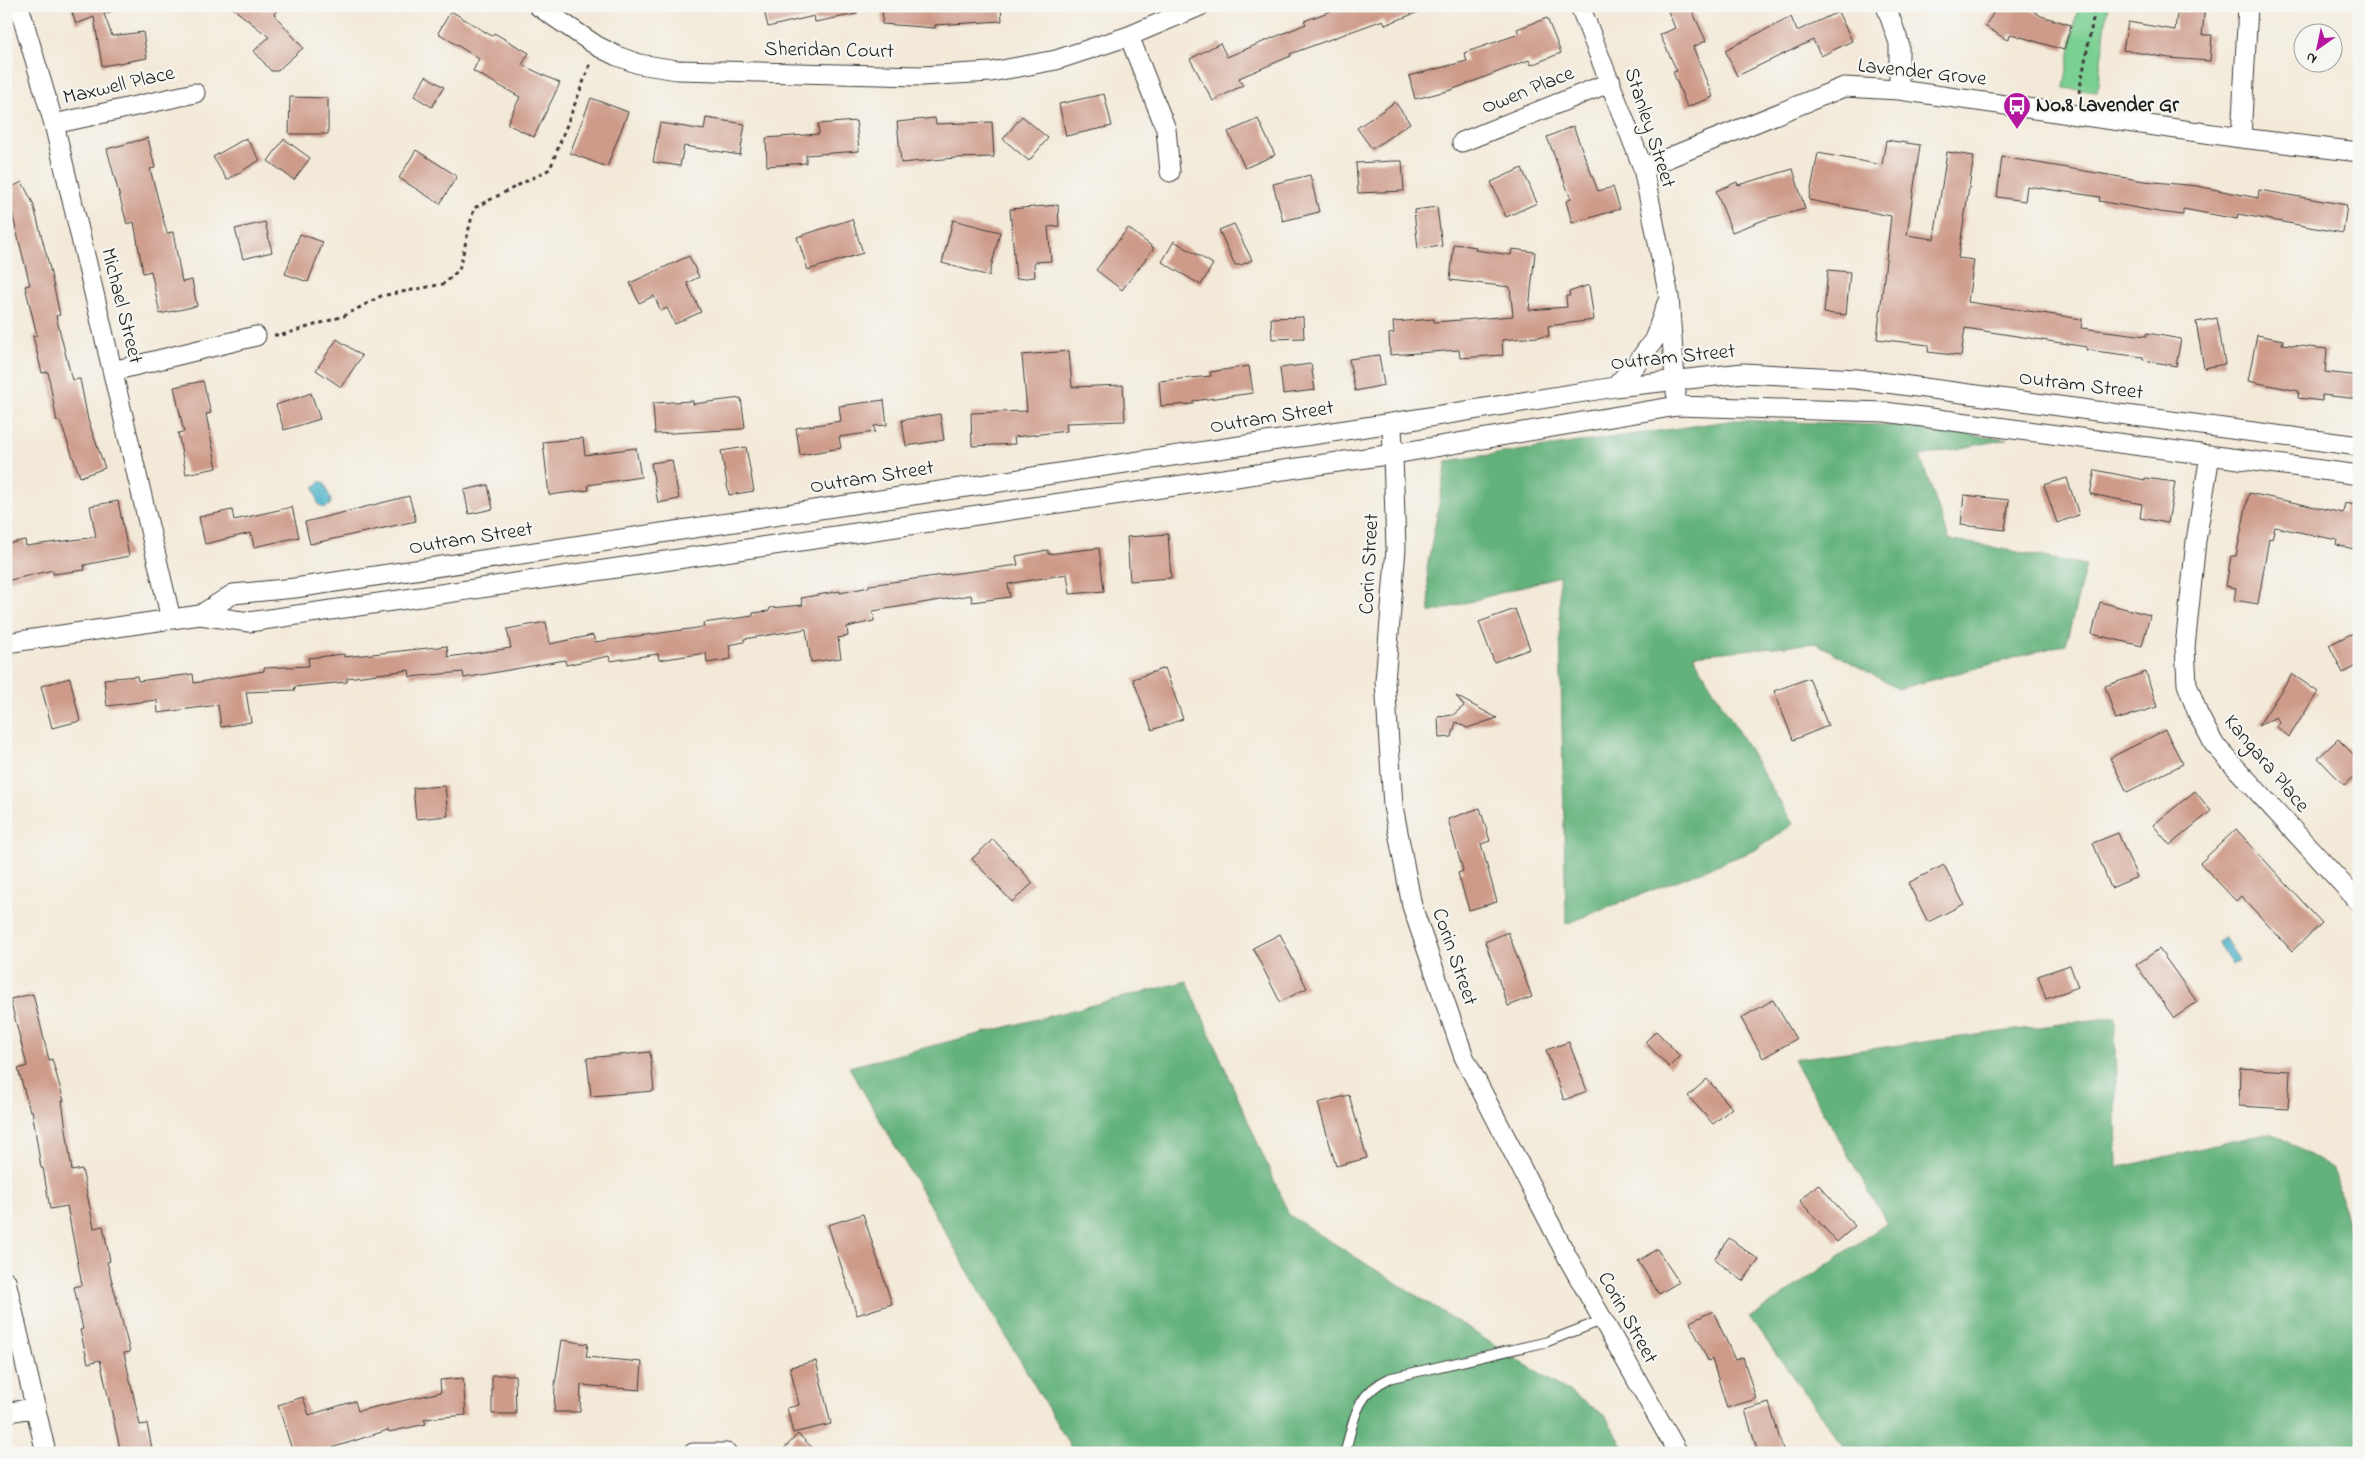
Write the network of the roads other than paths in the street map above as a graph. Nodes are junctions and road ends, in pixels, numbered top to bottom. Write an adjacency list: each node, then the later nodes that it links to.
1 (19, 6): 11 (street, Michael Street)
2 (538, 6): 7 (street, Sheridan Court)
3 (1200, 6): 7 (street, Sheridan Court)
4 (1580, 6): 8 (street, Stanley Street)
5 (1886, 6): 9 (street)
6 (2248, 6): 12 (street)
7 (1129, 36): 16 (street)
8 (1611, 82): 13 (street, Owen Place); 15 (street, Stanley Street)
9 (1899, 90): 12 (street, Lavender Grove); 15 (street, Lavender Grove)
10 (195, 93): 11 (street, Maxwell Place)
11 (54, 124): 19 (street, Michael Street)
12 (2241, 138): 14 (street, Lavender Grove)
13 (1462, 142)
14 (2359, 152)
15 (1643, 168): 17 (street, Stanley Street)
16 (1170, 172)
17 (1669, 297): 20 (street, Stanley Street); 21 (street)
18 (256, 336): 19 (street)
19 (113, 371): 29 (street, Michael Street)
20 (1675, 380): 21 (street, Outram Street); 22 (street, Stanley Street); 24 (street, Outram Street)
21 (1615, 386): 23 (street, Outram Street)
22 (1677, 406): 25 (street, Outram Street); 26 (street, Outram Street)
23 (1392, 423): 25 (street, Corin Street); 28 (street, Outram Street)
24 (2359, 446)
25 (1393, 454): 28 (street, Outram Street); 33 (street, Corin Street)
26 (2210, 455): 27 (street, Outram Street); 31 (street, Kangara Place)
27 (2359, 475)
28 (200, 615): 29 (street, Outram Street)
29 (171, 619): 30 (street, Outram Street)
30 (6, 643)
31 (2359, 902)
32 (6, 1281): 34 (street)
33 (1603, 1320): 39 (lane); 40 (street, Corin Street)
34 (36, 1407): 35 (street); 37 (street)
35 (6, 1413)
36 (727, 1452): 38 (street)
37 (46, 1453)
38 (693, 1453)
39 (1345, 1453)
40 (1678, 1453)

